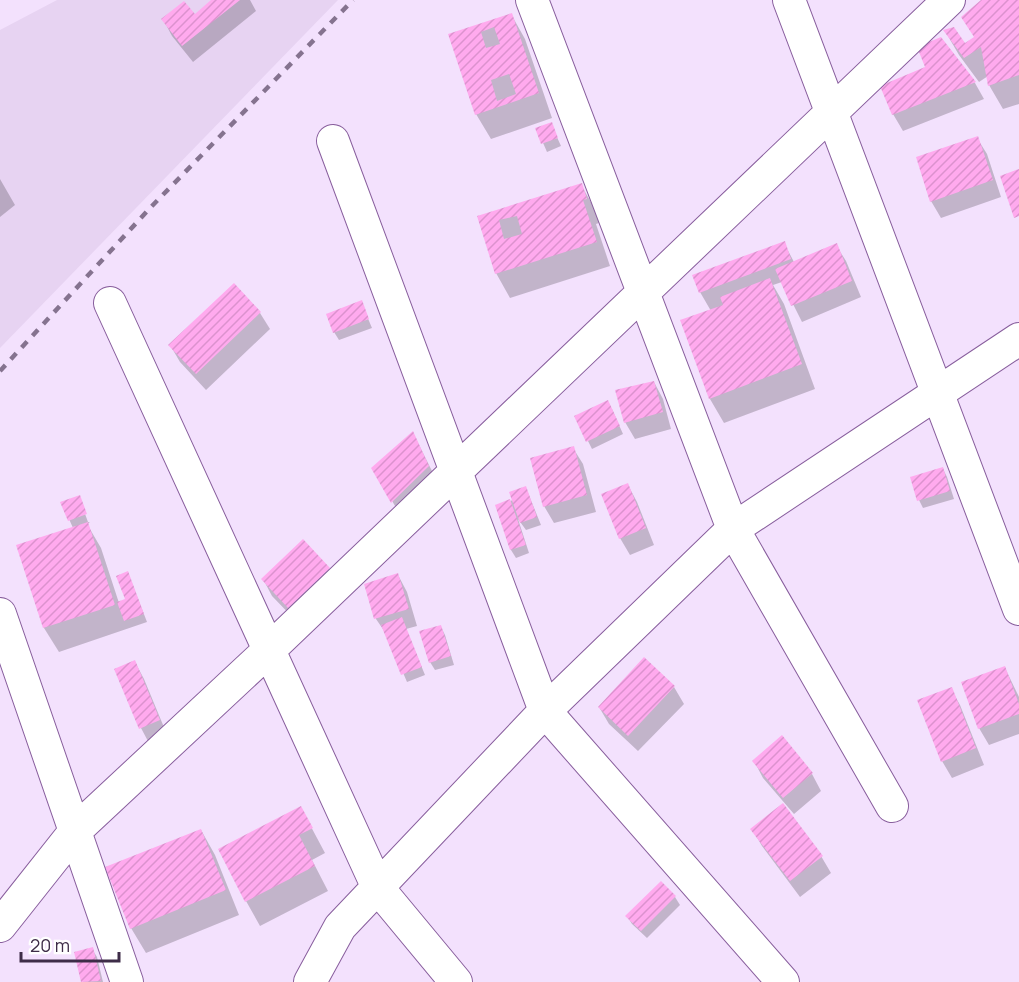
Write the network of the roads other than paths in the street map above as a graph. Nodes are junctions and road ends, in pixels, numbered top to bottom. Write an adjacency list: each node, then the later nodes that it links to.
1 (532, 0): 6 (street)
2 (789, 0): 4 (street)
3 (949, 0): 4 (street)
4 (832, 112): 6 (street); 9 (street)
5 (333, 141): 10 (street)
6 (643, 292): 10 (street); 11 (street)
7 (110, 303): 14 (street)
8 (1019, 339): 9 (street)
9 (938, 394): 11 (street); 12 (street)
10 (456, 471): 14 (street); 15 (street)
11 (733, 529): 15 (street); 16 (street)
12 (1019, 609)
13 (0, 614): 17 (street)
14 (269, 650): 17 (street); 18 (street)
15 (545, 711): 18 (street); 23 (street)
16 (892, 806)
17 (76, 830): 19 (street); 20 (street)
18 (378, 888): 21 (street); 22 (street)
19 (0, 926)
20 (127, 982)
21 (310, 982)
22 (456, 982)
23 (783, 982)

